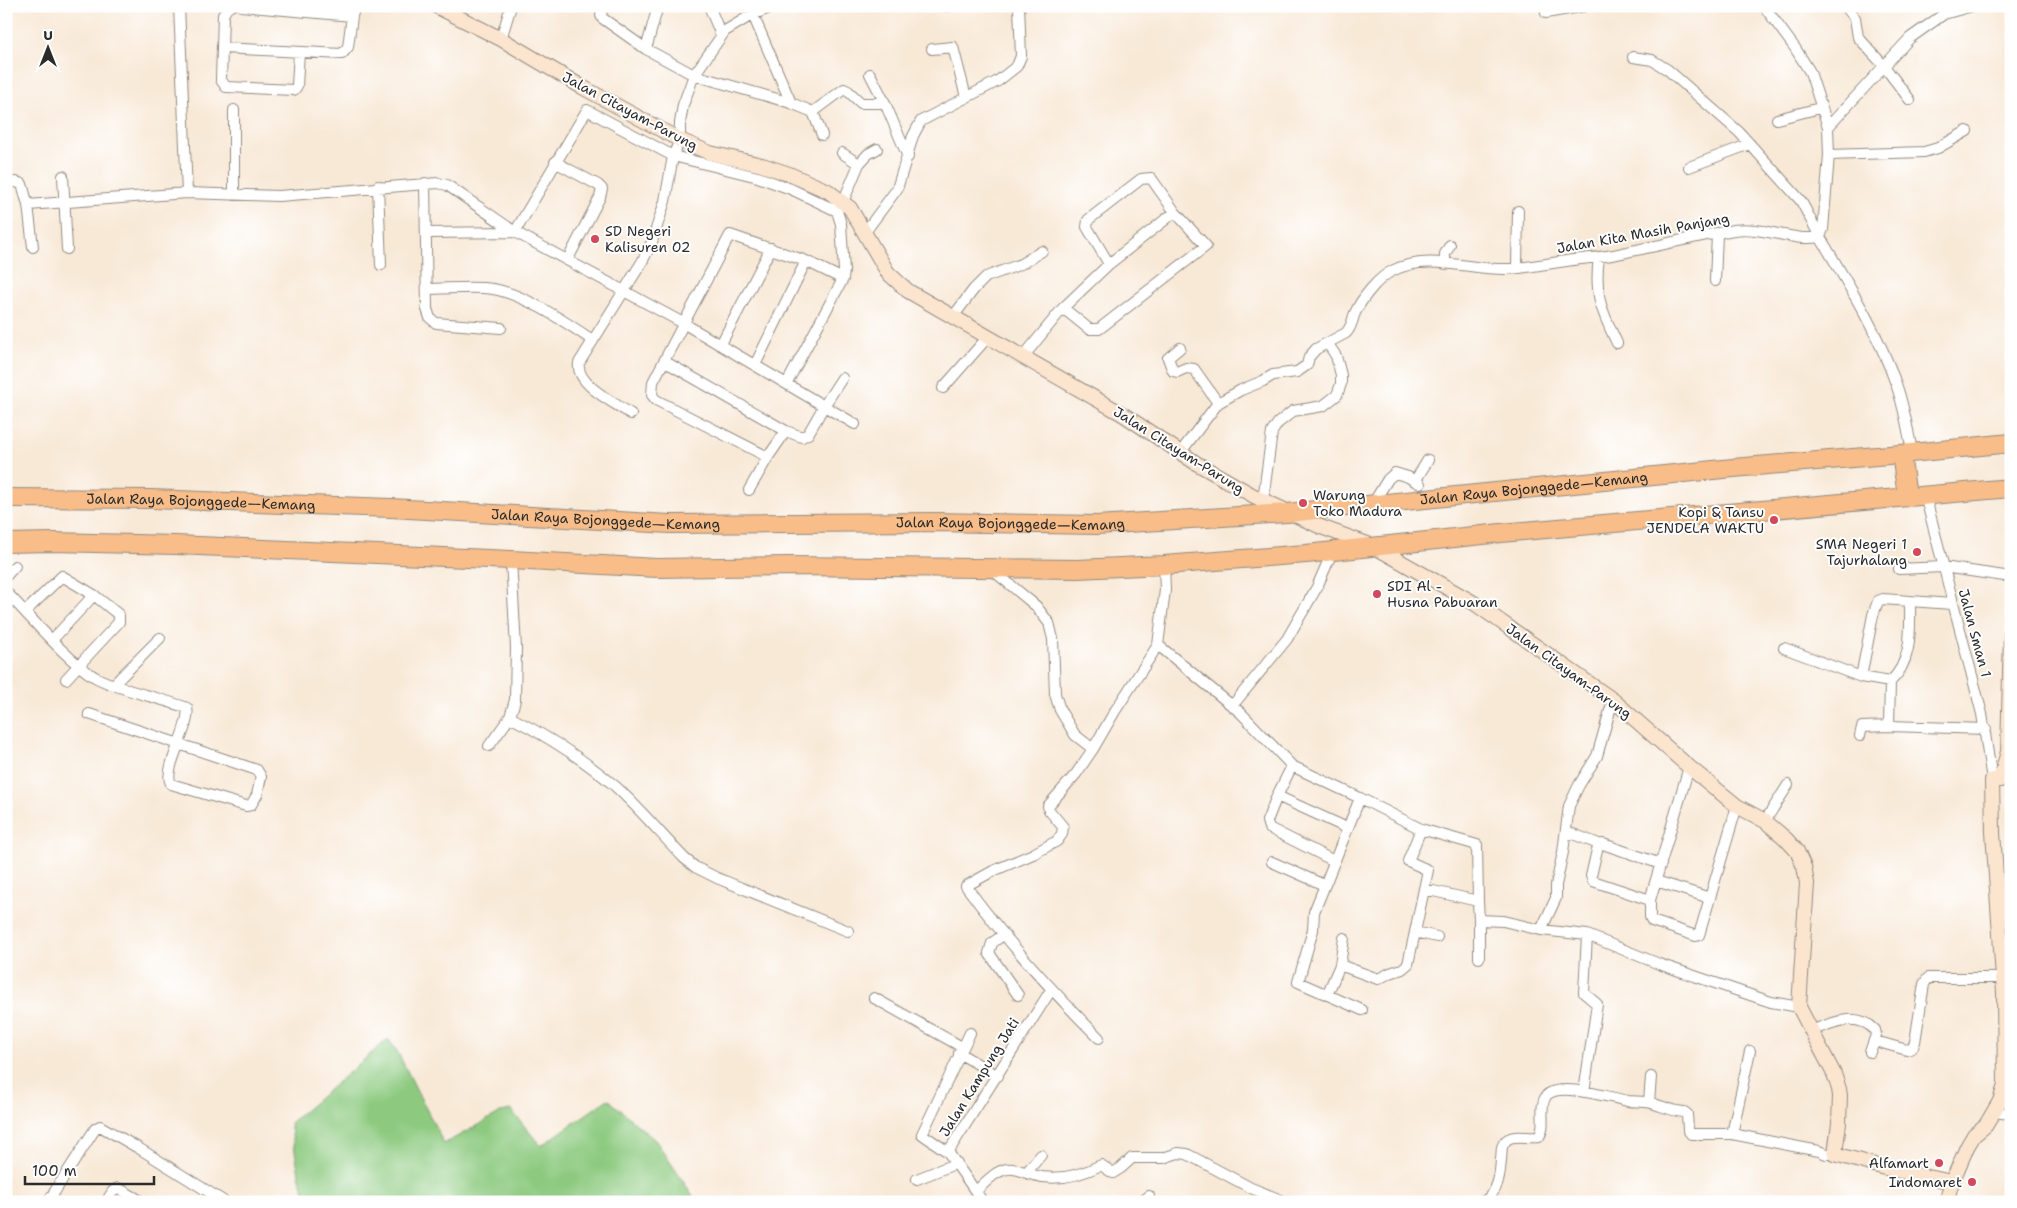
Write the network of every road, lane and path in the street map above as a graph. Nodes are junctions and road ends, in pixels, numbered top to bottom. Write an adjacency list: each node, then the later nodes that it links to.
1 (179, 6): 54 (street)
2 (231, 6): 21 (street)
3 (241, 6): 15 (street)
4 (436, 6): 16 (main road, Jalan Citayam-Parung)
5 (511, 6): 20 (street)
6 (603, 6): 22 (street)
7 (658, 6): 22 (street)
8 (709, 6): 19 (street)
9 (774, 6): 17 (street)
10 (1019, 6): 29 (street)
11 (1585, 6): 18 (street)
12 (1764, 6): 33 (street)
13 (1845, 6): 26 (street)
14 (1972, 6): 26 (street)
15 (353, 11): 24 (street)
16 (455, 11): 20 (main road, Jalan Citayam-Parung)
17 (750, 13): 19 (street); 31 (street)
18 (1546, 13)
19 (721, 35): 28 (street)
20 (501, 38): 40 (main road, Jalan Citayam-Parung)
21 (223, 48): 24 (street); 24 (street)
22 (646, 49): 28 (street)
23 (932, 49): 29 (street)
24 (299, 52)
25 (1633, 57): 41 (street)
26 (1884, 66): 30 (street); 37 (street)
27 (870, 74): 32 (street)
28 (694, 75): 31 (street); 40 (street)
29 (966, 97): 46 (street)
30 (1910, 100)
31 (791, 103): 35 (street)
32 (885, 103): 35 (street); 46 (street)
33 (1820, 108): 36 (street); 37 (street)
34 (234, 110): 55 (street)
35 (813, 112): 39 (street)
36 (1777, 119)
37 (1828, 127): 44 (street)
38 (1967, 131): 44 (street)
39 (822, 135)
40 (680, 140): 45 (street); 56 (main road, Jalan Citayam-Parung)
41 (1750, 144): 49 (street); 65 (street)
42 (877, 150): 48 (street)
43 (842, 154): 48 (street)
44 (1829, 155): 65 (street)
45 (673, 156): 47 (street); 78 (street); 81 (street)
46 (908, 157): 62 (street)
47 (555, 162): 61 (street); 72 (street)
48 (859, 164): 56 (street)
49 (1688, 167)
50 (64, 176): 57 (street)
51 (6, 183): 58 (street)
52 (425, 183): 53 (street); 61 (street); 63 (street)
53 (378, 186): 55 (street); 76 (street)
54 (187, 193): 55 (street); 57 (street)
55 (234, 194)
56 (843, 202): 62 (main road, Jalan Citayam-Parung)
57 (64, 203): 58 (street); 69 (street)
58 (28, 205): 67 (street)
59 (1518, 211): 77 (street)
60 (1175, 212): 74 (street); 74 (street); 82 (street)
61 (515, 232): 63 (street); 72 (street)
62 (866, 232): 83 (main road, Jalan Citayam-Parung)
63 (426, 233): 80 (street)
64 (1717, 234): 65 (street, Jalan Kita Masih Panjang); 71 (street, Jalan Kita Masih Panjang); 79 (street)
65 (1820, 237): 105 (street)
66 (1450, 245): 75 (street)
67 (34, 247)
68 (771, 248): 73 (street); 84 (street); 89 (street)
69 (67, 249)
70 (1042, 251): 83 (street)
71 (1599, 257): 77 (street, Jalan Kita Masih Panjang); 88 (street)
72 (568, 260): 81 (street)
73 (806, 262): 78 (street); 94 (street)
74 (1109, 264): 82 (street)
75 (1444, 264): 77 (street, Jalan Kita Masih Panjang); 90 (street, Jalan Kita Masih Panjang)
76 (380, 265)
77 (1517, 268)
78 (843, 278): 96 (street)
79 (1714, 281)
80 (427, 289): 85 (street); 87 (street)
81 (624, 290): 84 (street); 87 (street)
82 (1063, 308): 92 (street)
83 (952, 318): 86 (main road, Jalan Citayam-Parung)
84 (683, 323): 89 (street); 93 (street)
85 (501, 328)
86 (987, 338): 92 (main road, Jalan Citayam-Parung); 97 (street)
87 (592, 340): 100 (street)
88 (1617, 343)
89 (720, 344): 94 (street)
90 (1328, 344): 98 (street, Jalan Kita Masih Panjang); 113 (street)
91 (1180, 348): 98 (street)
92 (1023, 357): 104 (main road, Jalan Citayam-Parung)
93 (664, 361): 102 (street); 106 (street)
94 (755, 365): 96 (street)
95 (842, 378): 99 (street)
96 (787, 382): 99 (street)
97 (942, 388)
98 (1218, 403): 104 (street, Jalan Kita Masih Panjang)
99 (824, 406): 101 (street); 102 (street)
100 (631, 414)
101 (855, 424)
102 (786, 431): 106 (street)
103 (2011, 443): 105 (highway, Jalan Raya Bojonggede—Kemang)
104 (1180, 453): 113 (main road, Jalan Citayam-Parung)
105 (1907, 453): 111 (highway); 114 (highway, Jalan Raya Bojonggede—Kemang)
106 (768, 457): 109 (street)
107 (1428, 460): 114 (street)
108 (2011, 488): 110 (highway)
109 (749, 490)
110 (1925, 495): 111 (highway); 122 (street, Jalan Sman 1)
111 (1907, 496): 117 (highway)
112 (6, 498): 115 (highway, Jalan Raya Bojonggede—Kemang)
113 (1263, 500): 115 (main road, Jalan Citayam-Parung)
114 (1372, 505): 115 (highway, Jalan Raya Bojonggede—Kemang)
115 (1288, 513): 117 (main road, Jalan Citayam-Parung)
116 (6, 543): 119 (highway)
117 (1373, 546): 118 (highway); 142 (main road, Jalan Citayam-Parung)
118 (1333, 550): 120 (highway); 143 (street)
119 (511, 560): 123 (highway); 145 (street)
120 (1164, 565): 123 (highway); 135 (street)
121 (15, 566): 125 (street)
122 (1943, 567): 124 (street); 126 (street); 130 (street, Jalan Sman 1)
123 (990, 568): 152 (street)
124 (1899, 569)
125 (6, 576)
126 (2011, 577)
127 (6, 592): 131 (street)
128 (94, 594): 131 (street); 134 (street); 137 (street)
129 (1910, 601): 130 (street); 138 (street); 140 (street)
130 (1952, 604): 147 (street, Jalan Sman 1)
131 (25, 612): 134 (street)
132 (2011, 634): 148 (main road)
133 (160, 638): 141 (street)
134 (52, 640): 137 (street)
135 (1158, 645): 143 (street); 152 (street)
136 (1784, 648): 138 (street)
137 (79, 665): 139 (street); 141 (street)
138 (1860, 677): 140 (street)
139 (66, 679)
140 (1890, 682): 146 (street)
141 (114, 684): 150 (street)
142 (1613, 700): 154 (main road, Jalan Citayam-Parung); 175 (street)
143 (1232, 706): 153 (street)
144 (89, 714): 150 (street)
145 (510, 717): 151 (street); 176 (street)
146 (1889, 726): 147 (street); 149 (street)
147 (1986, 729): 155 (street, Jalan Sman 1)
148 (2010, 729): 155 (main road)
149 (1860, 736)
150 (178, 744): 150 (street)
151 (489, 746)
152 (1093, 749): 178 (street)
153 (1292, 766): 157 (street); 158 (street)
154 (1689, 767): 159 (main road, Jalan Citayam-Parung); 167 (street)
155 (1995, 780): 184 (main road)
156 (1788, 785): 160 (street)
157 (1277, 796): 161 (street); 165 (street)
158 (1360, 798): 161 (street); 162 (street)
159 (1737, 806): 160 (main road, Jalan Citayam-Parung); 171 (street)
160 (1765, 822): 189 (main road, Jalan Citayam-Parung)
161 (1347, 828): 165 (street)
162 (1421, 829): 170 (street); 173 (street)
163 (1568, 832): 164 (street)
164 (1601, 845): 167 (street); 172 (street)
165 (1334, 861): 169 (street)
166 (1272, 862): 169 (street)
167 (1661, 864): 168 (street)
168 (1656, 881): 171 (street); 172 (street)
169 (1324, 884): 187 (street)
170 (1424, 889): 173 (street); 177 (street)
171 (1710, 898): 172 (street)
172 (1650, 900)
173 (1478, 901): 174 (street)
174 (1479, 920): 175 (street); 182 (street)
175 (1541, 930): 179 (street)
176 (848, 931)
177 (1414, 932): 180 (street); 183 (street)
178 (1004, 935): 185 (street); 186 (street)
179 (1588, 935): 189 (street); 201 (street)
180 (1437, 937)
181 (1344, 938): 183 (street)
182 (1479, 958)
183 (1340, 965): 187 (street)
184 (2003, 978): 194 (street); 198 (main road)
185 (1051, 990): 193 (street); 199 (street, Jalan Kampung Jati)
186 (1018, 995)
187 (1327, 995): 190 (street)
188 (874, 998): 195 (street)
189 (1799, 1007): 191 (main road)
190 (1362, 1010)
191 (1811, 1031): 194 (street); 207 (main road)
192 (970, 1033): 195 (street)
193 (1099, 1038)
194 (1875, 1041): 197 (street)
195 (960, 1050): 199 (street); 206 (street)
196 (1750, 1051): 205 (street)
197 (1870, 1052)
198 (2008, 1052): 203 (main road)
199 (998, 1076): 206 (street, Jalan Kampung Jati)
200 (1651, 1077): 202 (street)
201 (1584, 1092): 202 (street); 220 (street)
202 (1649, 1102): 205 (street)
203 (1993, 1112): 204 (street); 212 (main road)
204 (2011, 1114)
205 (1732, 1134): 207 (street)
206 (948, 1152): 209 (street, Jalan Kampung Jati)
207 (1835, 1154): 212 (main road)
208 (1041, 1155): 210 (street)
209 (957, 1163): 211 (street); 213 (street, Jalan Kampung Jati)
210 (1026, 1173): 213 (street); 219 (street)
211 (917, 1179)
212 (1952, 1182): 221 (main road)
213 (976, 1192): 218 (street, Jalan Kampung Jati)
214 (48, 1202): 217 (street)
215 (106, 1202): 216 (street)
216 (144, 1202)
217 (226, 1202)
218 (983, 1202)
219 (1286, 1202)
220 (1483, 1202)
221 (1946, 1202)

